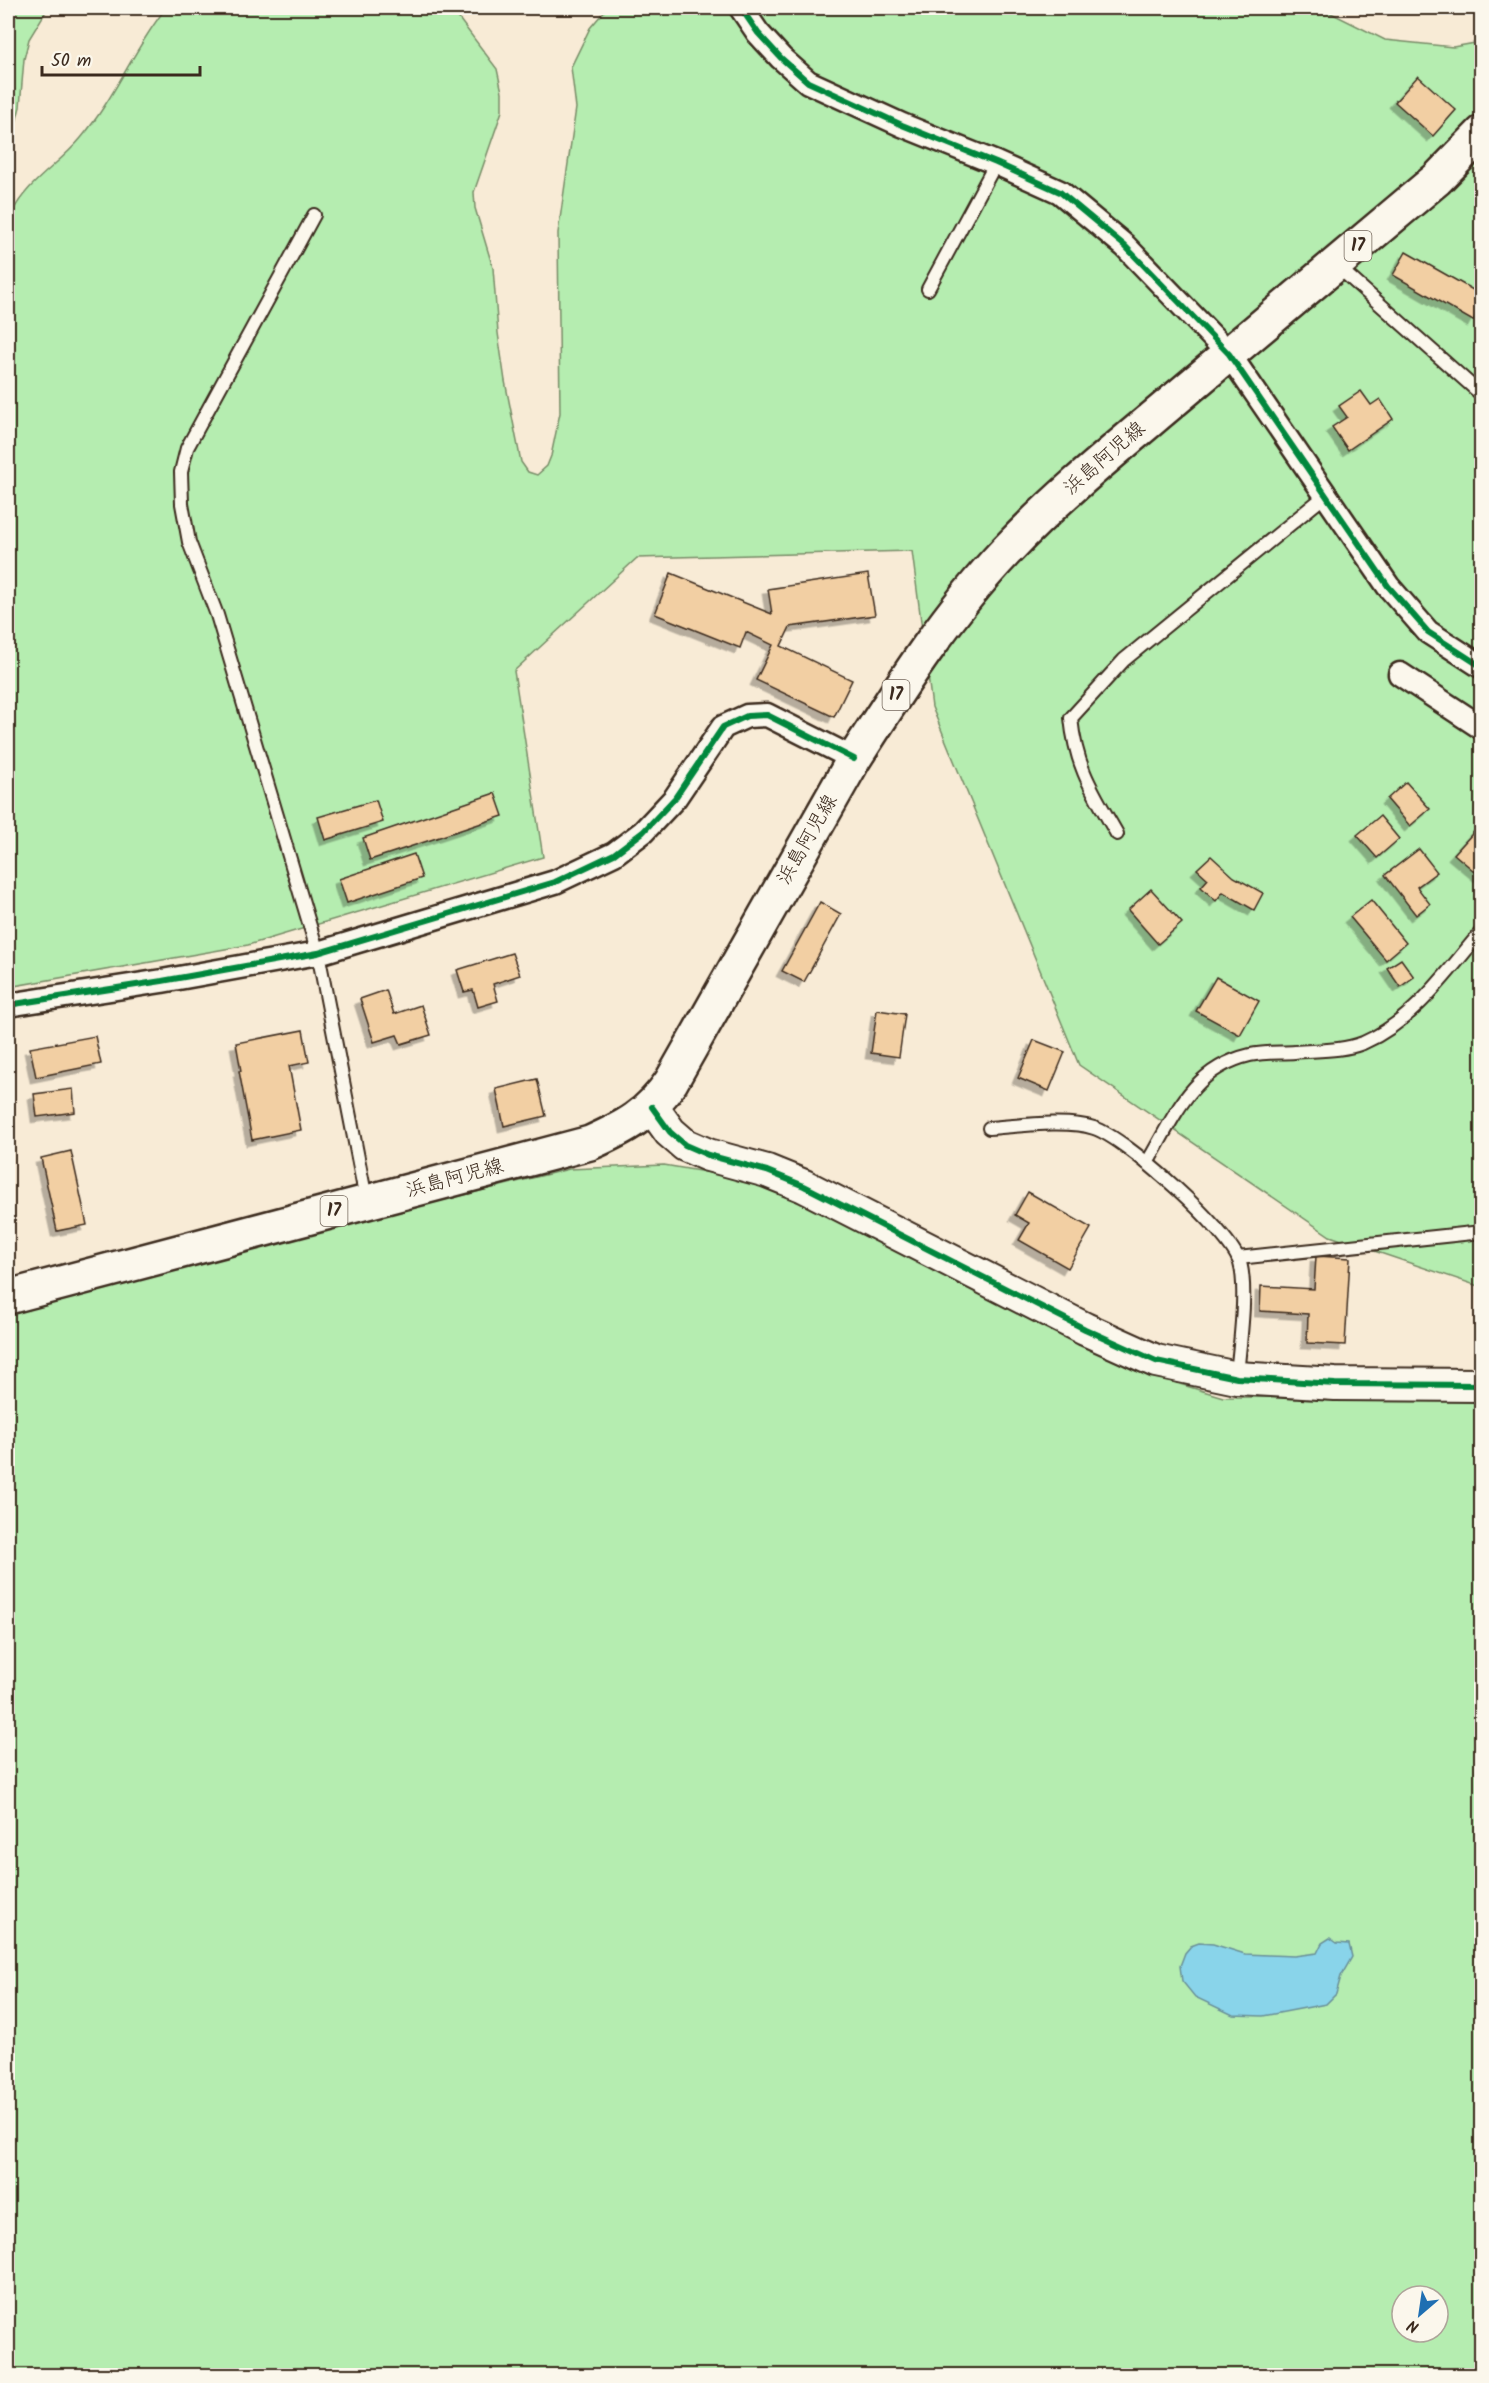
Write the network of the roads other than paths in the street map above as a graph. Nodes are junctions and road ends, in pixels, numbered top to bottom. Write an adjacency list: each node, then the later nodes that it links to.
1 (741, 8): 3 (street)
2 (1482, 133): 5 (main road, 浜島阿児線 / 17)
3 (996, 163): 6 (lane); 7 (street)
4 (314, 215): 16 (lane)
5 (1336, 265): 7 (main road, 浜島阿児線 / 17); 8 (lane)
6 (928, 289)
7 (1229, 354): 9 (street); 13 (main road, 浜島阿児線 / 17)
8 (1482, 395)
9 (1326, 495): 10 (street); 14 (lane)
10 (1482, 667)
11 (1400, 674): 12 (street)
12 (1482, 728)
13 (854, 759): 16 (street); 18 (main road, 浜島阿児線 / 17)
14 (1117, 834)
15 (1482, 931): 20 (lane)
16 (318, 953): 17 (street); 21 (lane)
17 (8, 1005)
18 (652, 1107): 21 (main road, 浜島阿児線 / 17); 25 (street)
19 (989, 1128): 20 (lane)
20 (1147, 1164): 23 (lane)
21 (367, 1202): 24 (main road, 浜島阿児線 / 17)
22 (1482, 1232): 23 (lane)
23 (1238, 1258): 25 (lane)
24 (8, 1297)
25 (1237, 1378): 26 (street)
26 (1482, 1385)

